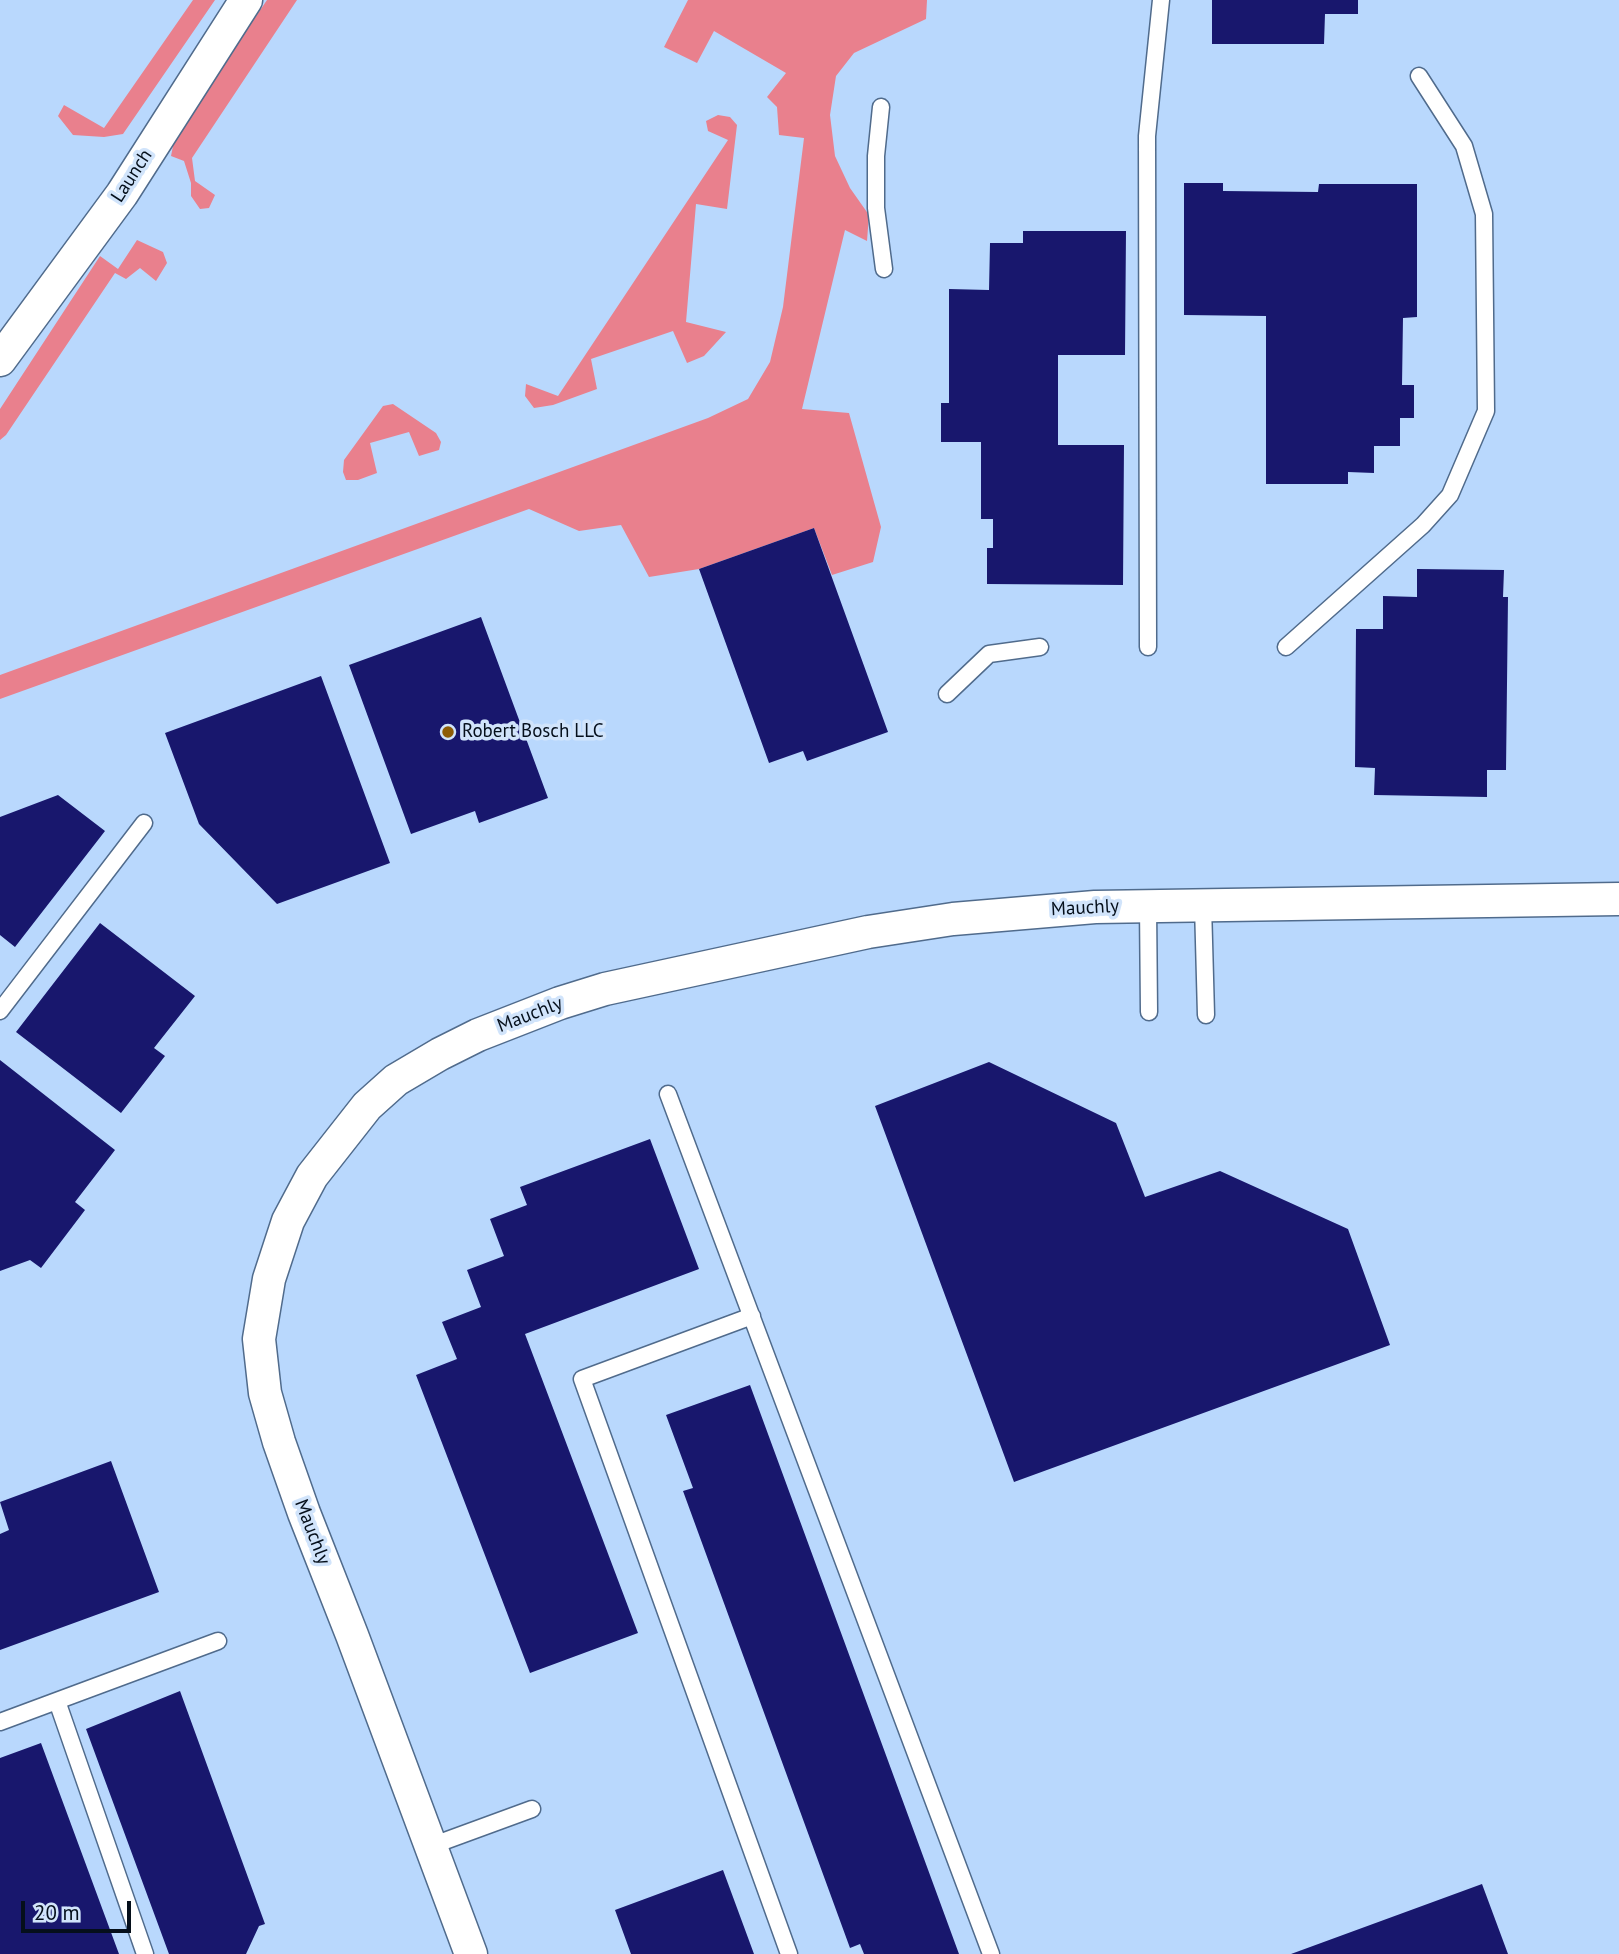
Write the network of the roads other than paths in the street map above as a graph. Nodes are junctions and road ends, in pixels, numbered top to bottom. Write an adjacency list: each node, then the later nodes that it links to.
1 (246, 0): 6 (street, Launch)
2 (1161, 0): 7 (lane)
3 (1419, 76): 8 (lane)
4 (881, 107): 5 (lane)
5 (884, 269)
6 (4, 354)
7 (1148, 647)
8 (1286, 647)
9 (1040, 648): 10 (lane)
10 (947, 694)
11 (144, 823): 15 (lane)
12 (1619, 898): 13 (street, Mauchly)
13 (1203, 905): 14 (street, Mauchly); 17 (lane)
14 (1149, 906): 16 (lane); 24 (street, Mauchly)
15 (0, 1011)
16 (1149, 1012)
17 (1206, 1015)
18 (668, 1094): 19 (lane)
19 (752, 1316): 27 (lane); 28 (lane)
20 (218, 1641): 21 (lane)
21 (57, 1701): 22 (lane); 25 (lane)
22 (0, 1723)
23 (532, 1809): 24 (lane)
24 (431, 1846): 26 (street, Mauchly)
25 (145, 1954)
26 (471, 1954)
27 (789, 1954)
28 (991, 1954)

